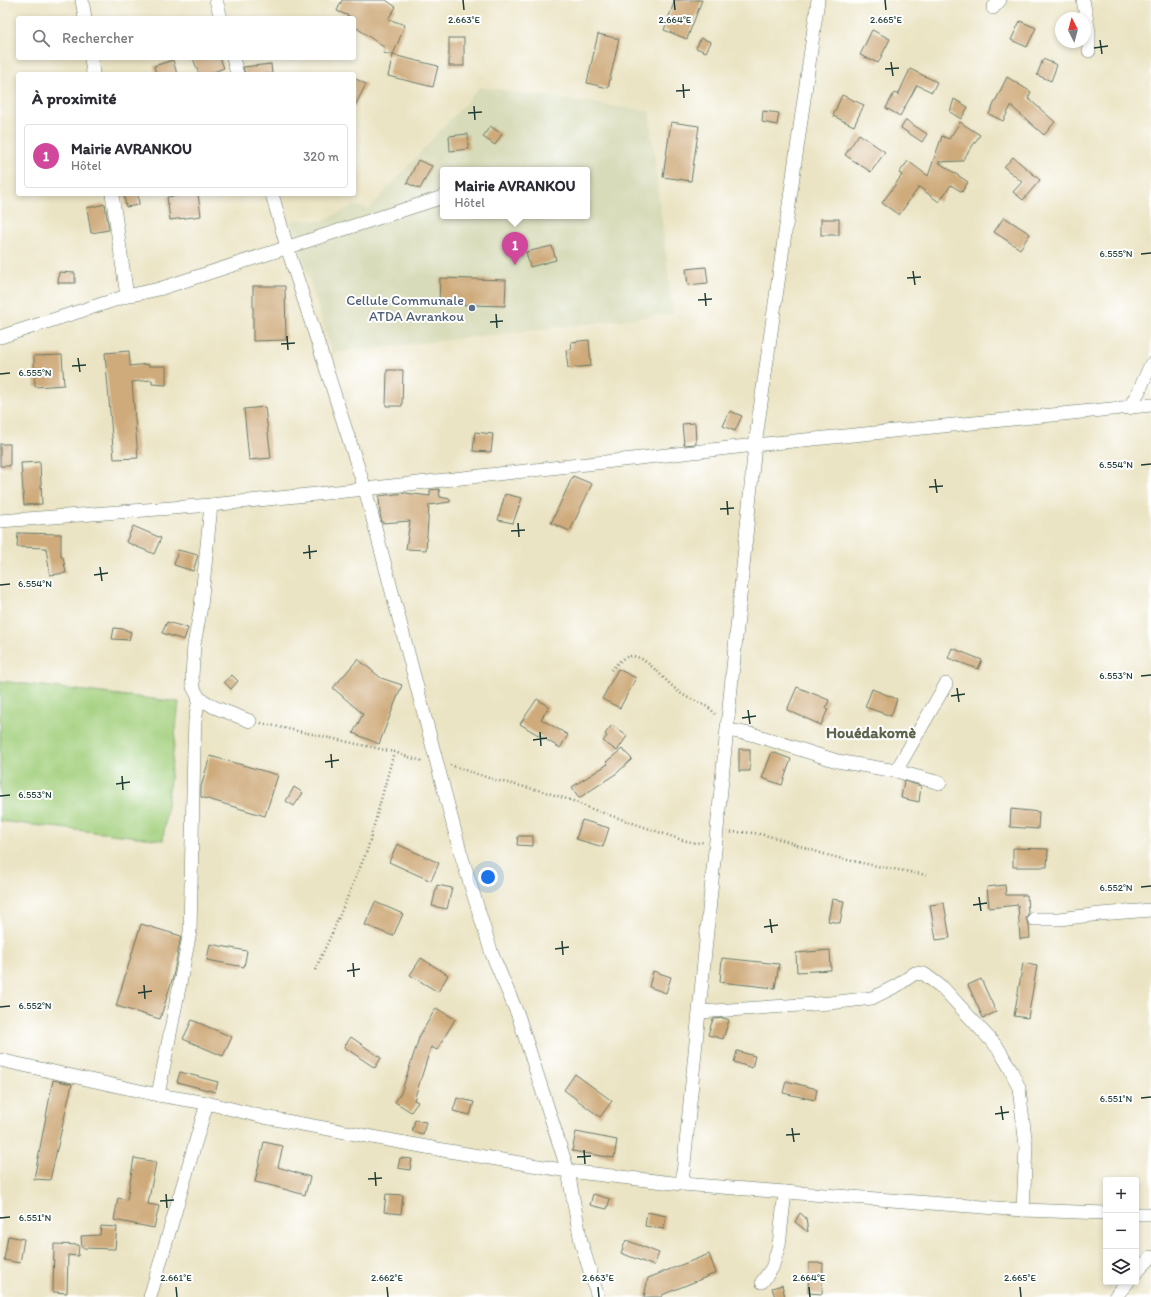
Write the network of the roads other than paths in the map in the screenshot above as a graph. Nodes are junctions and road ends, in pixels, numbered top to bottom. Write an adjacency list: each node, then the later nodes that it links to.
1 (82, 0): 5 (street)
2 (216, 0): 6 (street)
3 (818, 0): 21 (street)
4 (1083, 0): 7 (street)
5 (85, 16)
6 (220, 16)
7 (1089, 51)
8 (91, 60): 10 (street)
9 (233, 60): 11 (street)
10 (94, 72)
11 (236, 72)
12 (112, 196): 16 (street)
13 (273, 196): 15 (street)
14 (440, 198): 15 (street)
15 (287, 247): 16 (street); 22 (street)
16 (127, 296): 17 (street)
17 (0, 337)
18 (1151, 364): 20 (street)
19 (1151, 405): 20 (street)
20 (1129, 408): 21 (street)
21 (755, 445): 22 (street); 28 (street)
22 (366, 489): 23 (street); 37 (street)
23 (211, 505): 24 (street); 26 (street)
24 (0, 521)
25 (946, 684): 29 (street)
26 (199, 698): 27 (street); 35 (street)
27 (250, 721)
28 (728, 730): 29 (street); 33 (street)
29 (896, 771): 30 (street)
30 (940, 783)
31 (1151, 910): 32 (street)
32 (1034, 919)
33 (700, 1012): 38 (street); 40 (street)
34 (0, 1060): 35 (street)
35 (158, 1095): 36 (street)
36 (207, 1103): 37 (street); 48 (street)
37 (568, 1172): 38 (street); 49 (street)
38 (682, 1184): 39 (street)
39 (785, 1192): 40 (street); 46 (street)
40 (1023, 1210): 41 (street)
41 (1103, 1213)
42 (1139, 1214): 43 (street)
43 (1151, 1214)
44 (1151, 1257): 45 (street)
45 (1139, 1270)
46 (762, 1282)
47 (1125, 1285): 50 (street)
48 (150, 1297)
49 (598, 1297)
50 (1115, 1297)

